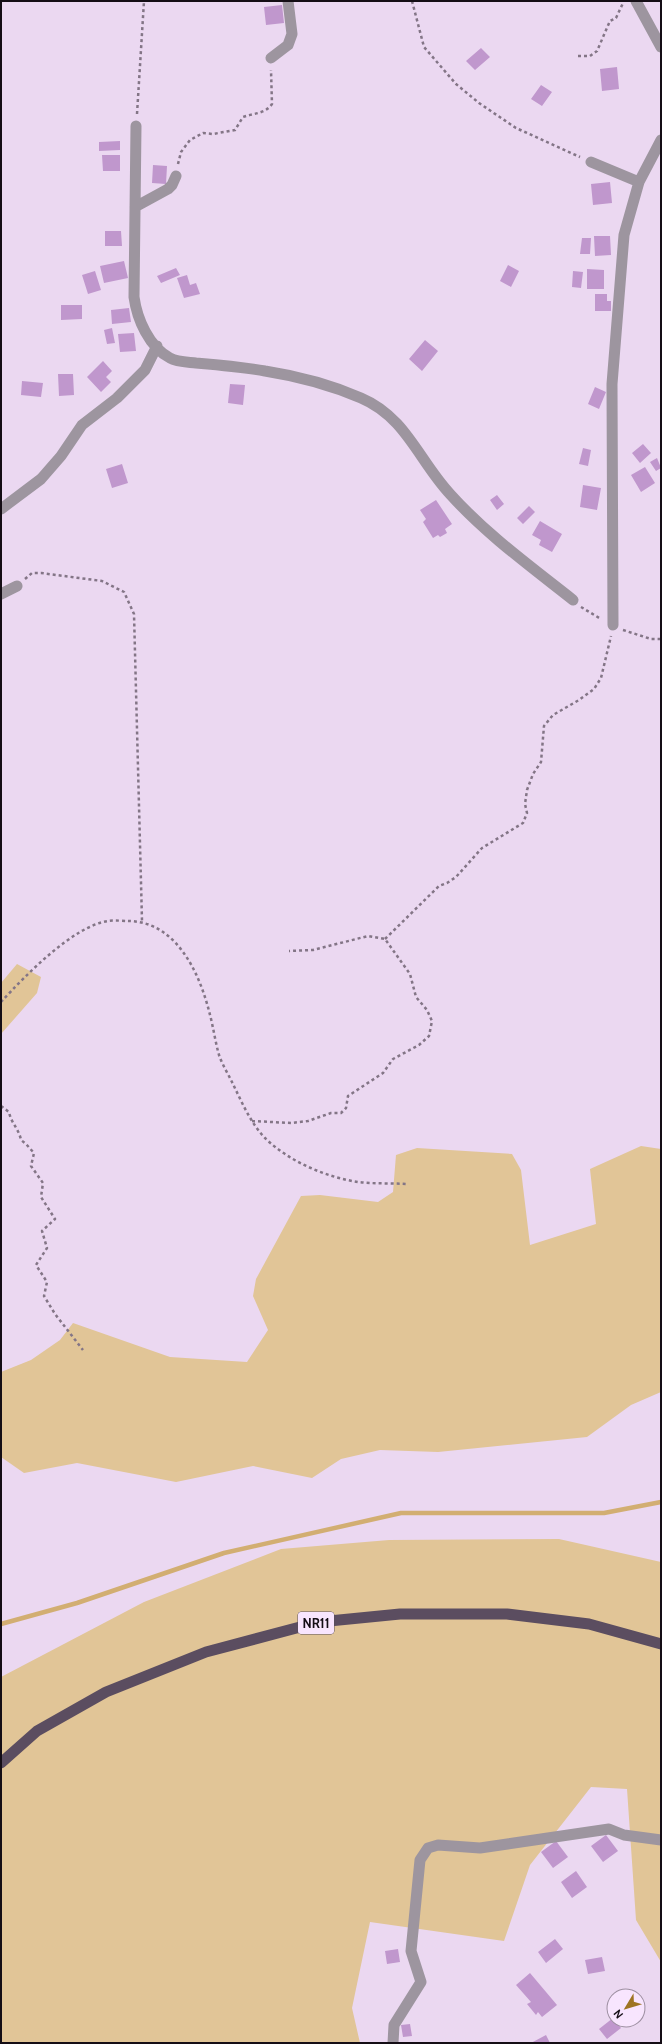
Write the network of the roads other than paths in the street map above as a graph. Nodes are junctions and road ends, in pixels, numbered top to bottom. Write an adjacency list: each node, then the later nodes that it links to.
1 (288, 1): 4 (street)
2 (636, 1): 3 (street)
3 (661, 47)
4 (271, 58)
5 (136, 126): 10 (street)
6 (661, 140): 9 (street)
7 (591, 162): 9 (street)
8 (176, 176): 10 (street)
9 (639, 182): 16 (street)
10 (135, 207): 11 (street)
11 (156, 346): 12 (street); 15 (street)
12 (1, 509)
13 (17, 586): 14 (street)
14 (1, 594)
15 (573, 600)
16 (613, 625)
17 (661, 1644): 18 (highway, NR11)
18 (1, 1763)
19 (661, 1840): 20 (street)
20 (393, 2043)

